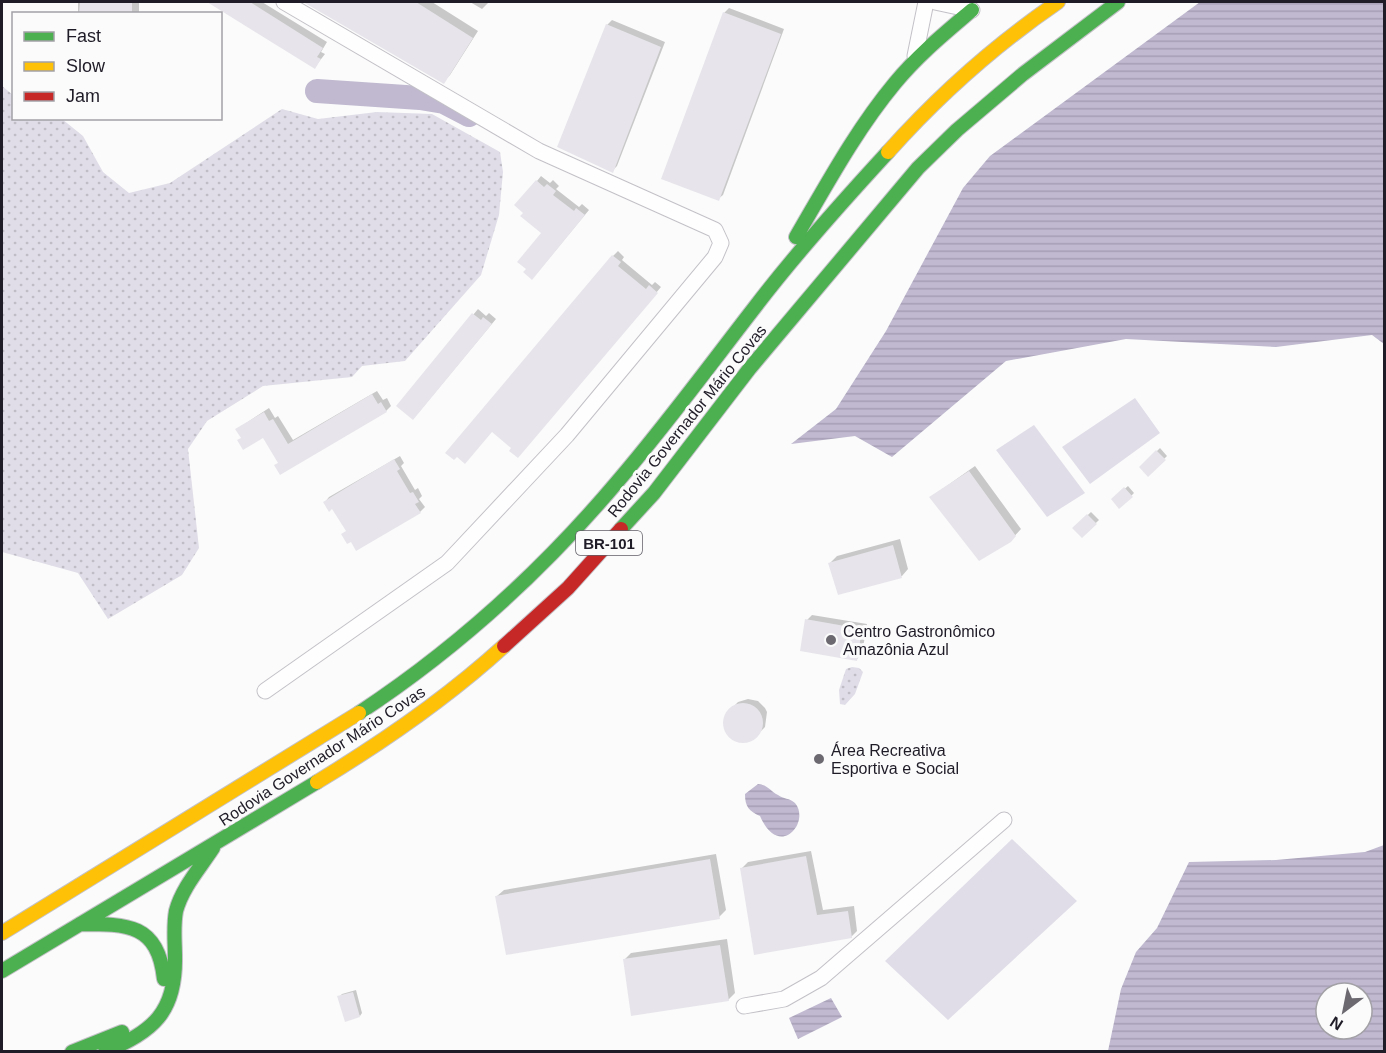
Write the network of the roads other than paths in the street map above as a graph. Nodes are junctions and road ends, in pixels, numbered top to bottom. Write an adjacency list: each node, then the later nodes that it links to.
1 (284, 2): 9 (street)
2 (926, 2): 7 (street)
3 (935, 2): 6 (street)
4 (1058, 2): 8 (highway, Rodovia Governador Mário Covas / BR-101)
5 (1118, 2): 11 (highway, Rodovia Governador Mário Covas / BR-101)
6 (972, 10): 7 (highway)
7 (914, 62): 8 (highway)
8 (756, 305): 13 (highway, Rodovia Governador Mário Covas / BR-101)
9 (265, 691)
10 (1004, 820): 15 (street)
11 (215, 844): 12 (highway, Rodovia Governador Mário Covas / BR-101); 17 (highway)
12 (80, 924): 14 (highway, Rodovia Governador Mário Covas / BR-101); 16 (highway)
13 (2, 933)
14 (2, 971)
15 (744, 1006)
16 (72, 1052)
17 (105, 1052)

